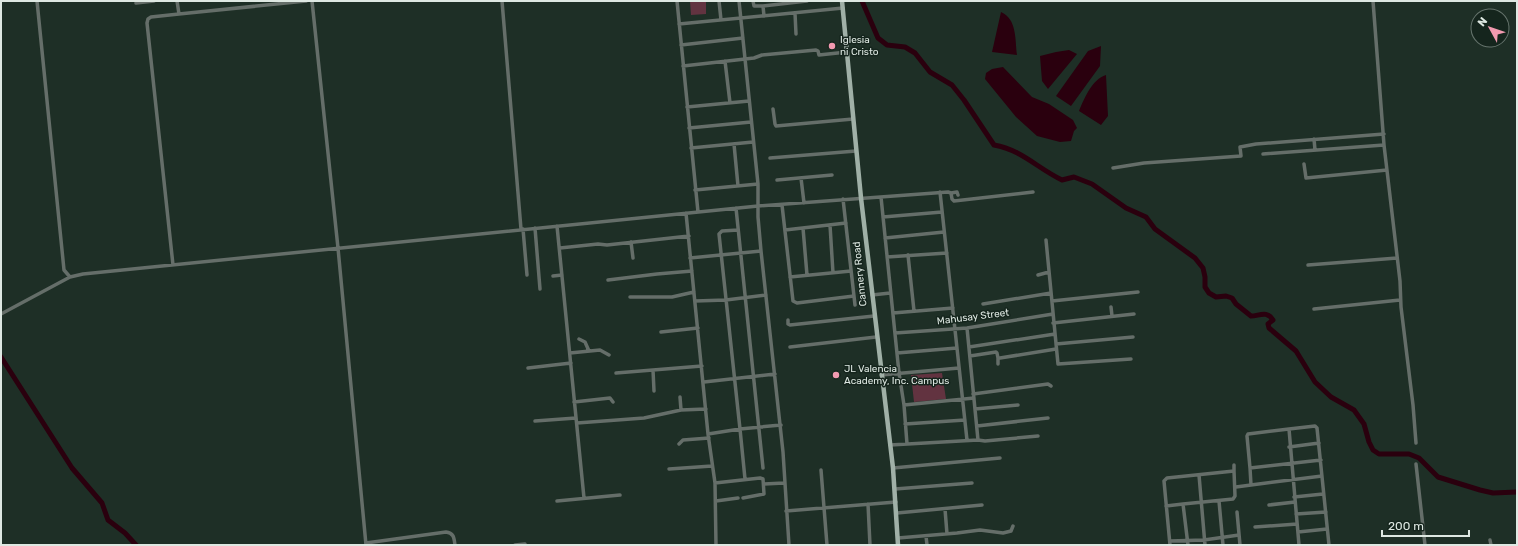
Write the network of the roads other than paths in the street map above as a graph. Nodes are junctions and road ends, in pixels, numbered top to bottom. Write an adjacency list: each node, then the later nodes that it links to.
1 (37, 1): 109 (street)
2 (154, 1): 14 (street)
3 (177, 1): 19 (street)
4 (306, 1): 19 (street)
5 (312, 1): 87 (street)
6 (502, 1): 79 (street)
7 (677, 1): 23 (street)
8 (719, 1): 22 (street)
9 (740, 1): 21 (street)
10 (753, 1): 16 (street)
11 (807, 1): 16 (street)
12 (842, 1): 17 (main road, Cannery Road)
13 (1373, 1): 38 (street)
14 (142, 2): 15 (street)
15 (136, 3)
16 (763, 6): 20 (street)
17 (843, 8): 18 (street); 27 (main road, Cannery Road)
18 (795, 13): 20 (street); 24 (street)
19 (179, 14): 98 (street)
20 (764, 16): 21 (street)
21 (741, 18): 22 (street); 25 (street)
22 (721, 20): 23 (street)
23 (679, 24): 26 (street)
24 (796, 34)
25 (743, 38): 26 (street); 28 (street)
26 (681, 45): 30 (street)
27 (847, 52): 28 (street); 35 (main road, Cannery Road)
28 (745, 59): 29 (street); 31 (street)
29 (725, 62): 30 (street); 32 (street)
30 (683, 66): 33 (street)
31 (749, 101): 32 (street); 36 (street)
32 (730, 103): 33 (street)
33 (687, 107): 37 (street)
34 (773, 109): 35 (street)
35 (853, 120): 45 (main road, Cannery Road)
36 (751, 122): 37 (street); 40 (street)
37 (689, 128): 43 (street)
38 (1384, 134): 39 (street); 42 (street)
39 (1314, 140): 44 (street); 47 (street)
40 (753, 142): 41 (street); 56 (street)
41 (734, 144): 43 (street); 57 (street)
42 (1384, 145): 44 (street); 52 (street)
43 (691, 148): 58 (street)
44 (1315, 150): 46 (street)
45 (856, 151): 48 (street); 64 (main road, Cannery Road)
46 (1263, 154)
47 (1241, 156): 49 (street); 51 (street)
48 (770, 158)
49 (1242, 162)
50 (1304, 164): 52 (street)
51 (1113, 168)
52 (1387, 170): 97 (street)
53 (832, 175): 54 (street)
54 (802, 178): 55 (street); 66 (street)
55 (777, 180)
56 (758, 184): 57 (street); 68 (street)
57 (738, 186): 58 (street)
58 (696, 190): 70 (street)
59 (940, 192): 61 (street); 63 (street); 71 (street)
60 (1033, 192): 61 (street)
61 (951, 193): 62 (street)
62 (958, 195)
63 (880, 197): 64 (street); 73 (street)
64 (861, 198): 65 (street); 118 (main road, Cannery Road)
65 (843, 199): 66 (street); 74 (street)
66 (804, 203): 67 (street)
67 (782, 205): 68 (street); 81 (street)
68 (758, 206): 69 (street); 89 (street)
69 (736, 208): 70 (street); 80 (street)
70 (698, 212): 72 (street)
71 (942, 212): 73 (street); 82 (street)
72 (686, 213): 76 (street); 83 (street)
73 (883, 217): 84 (street)
74 (846, 223): 75 (street); 101 (street)
75 (830, 225): 78 (street); 103 (street)
76 (557, 226): 77 (street); 88 (street)
77 (535, 228): 79 (street); 112 (street)
78 (803, 228): 81 (street); 106 (street)
79 (522, 229): 87 (street); 104 (street)
80 (738, 230): 90 (street); 92 (street)
81 (785, 230): 110 (street)
82 (944, 232): 84 (street); 91 (street)
83 (689, 236): 86 (street); 96 (street)
84 (885, 238): 94 (street)
85 (1046, 240): 102 (street)
86 (631, 242): 88 (street); 95 (street)
87 (338, 248): 98 (street); 268 (street)
88 (560, 248): 105 (street)
89 (761, 251): 90 (street); 117 (street)
90 (741, 252): 92 (street); 121 (street)
91 (946, 253): 93 (street); 129 (street)
92 (721, 254): 96 (street); 122 (street)
93 (908, 255): 94 (street); 131 (street)
94 (887, 257): 115 (street)
95 (633, 258)
96 (690, 258): 100 (street)
97 (1397, 258): 99 (street); 123 (street)
98 (173, 265): 109 (street)
99 (1308, 265)
100 (692, 271): 111 (street); 113 (street)
101 (851, 271): 103 (street); 119 (street)
102 (1049, 272): 107 (street); 116 (street)
103 (833, 273): 106 (street)
104 (527, 275)
105 (562, 275): 108 (street); 155 (street)
106 (807, 275): 110 (street)
107 (1038, 275)
108 (554, 276)
109 (70, 277): 133 (street)
110 (790, 277): 119 (street)
111 (608, 280)
112 (540, 289)
113 (694, 292): 120 (street); 124 (street)
114 (1138, 292): 125 (street)
115 (890, 293): 118 (street); 132 (street)
116 (1051, 293): 125 (street); 126 (street)
117 (766, 295): 121 (street); 169 (street)
118 (872, 295): 136 (main road, Cannery Road)
119 (854, 296): 127 (street)
120 (630, 297)
121 (745, 297): 122 (street); 171 (street)
122 (726, 300): 124 (street); 172 (street)
123 (1400, 300): 130 (street); 202 (street)
124 (695, 301): 140 (street)
125 (1052, 301): 134 (street)
126 (983, 304)
127 (854, 305)
128 (1111, 307): 137 (street)
129 (952, 308): 131 (street); 142 (street)
130 (1314, 309)
131 (914, 311): 132 (street)
132 (893, 313): 144 (street)
133 (1, 314)
134 (1053, 314): 139 (street); 141 (street, Mahusay Street)
135 (1134, 314): 137 (street)
136 (874, 316): 138 (street); 146 (main road, Cannery Road)
137 (1112, 316): 139 (street)
138 (788, 320)
139 (1054, 323): 145 (street)
140 (698, 328): 143 (street); 163 (street)
141 (967, 328): 142 (street, Mahusay Street); 151 (street)
142 (954, 329): 144 (street, Mahusay Street); 152 (street)
143 (660, 332)
144 (895, 333): 156 (street)
145 (1054, 334): 149 (street); 151 (street)
146 (876, 337): 150 (street); 170 (main road, Cannery Road)
147 (1133, 337): 149 (street)
148 (579, 339): 154 (street)
149 (1056, 344): 153 (street)
150 (790, 347)
151 (969, 347): 158 (street)
152 (957, 348): 156 (street); 165 (street)
153 (1056, 350): 159 (street); 160 (street)
154 (589, 351): 155 (street); 157 (street)
155 (570, 353): 161 (street)
156 (897, 353): 168 (street)
157 (609, 355)
158 (970, 356): 159 (street); 176 (street)
159 (998, 358): 162 (street)
160 (1131, 359)
161 (570, 363): 164 (street); 179 (street)
162 (998, 364)
163 (702, 366): 166 (street); 173 (street)
164 (528, 368)
165 (959, 368): 168 (street); 178 (street)
166 (653, 370): 167 (street); 175 (street)
167 (616, 373)
168 (899, 373): 170 (street); 181 (street)
169 (774, 374): 171 (street); 192 (street)
170 (881, 375): 205 (main road, Cannery Road)
171 (754, 376): 172 (street); 194 (street)
172 (734, 378): 173 (street); 195 (street)
173 (704, 382): 183 (street)
174 (1051, 386): 176 (street)
175 (654, 392)
176 (974, 396): 178 (street); 185 (street)
177 (680, 397): 184 (street)
178 (963, 400): 181 (street); 188 (street)
179 (574, 402): 180 (street); 186 (street)
180 (613, 402)
181 (904, 405): 191 (street)
182 (1018, 405): 185 (street)
183 (706, 408): 184 (street); 197 (street)
184 (681, 410): 190 (street)
185 (975, 410): 193 (street)
186 (576, 418): 189 (street); 190 (street)
187 (1048, 418): 193 (street)
188 (965, 420): 191 (street); 199 (street)
189 (535, 421)
190 (577, 423): 233 (street)
191 (905, 424): 204 (street)
192 (780, 425): 194 (street); 223 (street)
193 (977, 426): 200 (street)
194 (759, 428): 195 (street); 213 (street)
195 (740, 429): 197 (street); 221 (street)
196 (1289, 429): 201 (street); 206 (street); 215 (street)
197 (708, 436): 203 (street); 212 (street)
198 (1038, 436): 200 (street)
199 (967, 440): 200 (street); 204 (street)
200 (978, 440)
201 (1319, 443): 206 (street); 208 (street)
202 (1416, 443)
203 (679, 444)
204 (907, 444): 205 (street)
205 (890, 445): 214 (main road, Cannery Road)
206 (1290, 447): 209 (street)
207 (1000, 458): 214 (street)
208 (1321, 460): 209 (street); 220 (street)
209 (1291, 463): 215 (street); 222 (street)
210 (1416, 464): 283 (street)
211 (1234, 465): 218 (street)
212 (712, 466): 216 (street); 224 (street)
213 (763, 468)
214 (893, 468): 229 (main road, Cannery Road)
215 (1250, 468): 227 (street)
216 (668, 469)
217 (821, 470): 247 (street)
218 (1234, 471): 219 (street); 228 (street)
219 (1199, 475): 241 (street); 246 (street)
220 (1322, 476): 222 (street); 230 (street)
221 (745, 479): 224 (street); 226 (street)
222 (1293, 479): 227 (street); 232 (street)
223 (784, 482): 226 (street); 249 (street)
224 (715, 483): 237 (street)
225 (972, 483): 229 (street)
226 (764, 484): 235 (street)
227 (1251, 485): 228 (street)
228 (1236, 487): 238 (street)
229 (895, 489): 239 (main road, Cannery Road)
230 (1323, 494): 232 (street); 251 (street)
231 (620, 495): 233 (street)
232 (1294, 497): 240 (street)
233 (584, 498): 236 (street)
234 (738, 498): 237 (street)
235 (743, 498)
236 (557, 501)
237 (716, 501): 272 (street)
238 (1219, 501): 241 (street); 262 (street)
239 (896, 502): 242 (street); 252 (main road, Cannery Road)
240 (1295, 502): 245 (street); 253 (street)
241 (1201, 503): 244 (street); 264 (street)
242 (868, 504): 247 (street); 275 (street)
243 (982, 504): 248 (street)
244 (1183, 504): 246 (street); 267 (street)
245 (1269, 505)
246 (1166, 506): 266 (street)
247 (825, 508): 249 (street); 274 (street)
248 (945, 509): 252 (street); 259 (street)
249 (786, 511): 273 (street)
250 (1238, 512): 260 (street)
251 (1326, 512): 253 (street); 257 (street)
252 (897, 513): 263 (main road, Cannery Road)
253 (1296, 514): 254 (street)
254 (1297, 524): 256 (street); 258 (street)
255 (1013, 526): 259 (street)
256 (1255, 527)
257 (1327, 529): 258 (street); 282 (street)
258 (1298, 532): 281 (street)
259 (947, 534): 261 (street)
260 (1239, 535): 262 (street); 280 (street)
261 (926, 536): 263 (street); 277 (street)
262 (1222, 537): 264 (street); 279 (street)
263 (898, 538): 276 (main road, Cannery Road)
264 (1204, 540): 267 (street); 278 (street)
265 (1490, 540): 284 (street)
266 (1170, 543): 267 (street)
267 (1187, 543)
268 (366, 544): 270 (street)
269 (525, 544): 271 (street)
270 (455, 545)
271 (515, 545)
272 (716, 545)
273 (789, 545)
274 (827, 545)
275 (870, 545)
276 (898, 545)
277 (927, 545)
278 (1205, 545)
279 (1223, 545)
280 (1240, 545)
281 (1299, 545)
282 (1329, 545)
283 (1425, 545)
284 (1491, 545)

